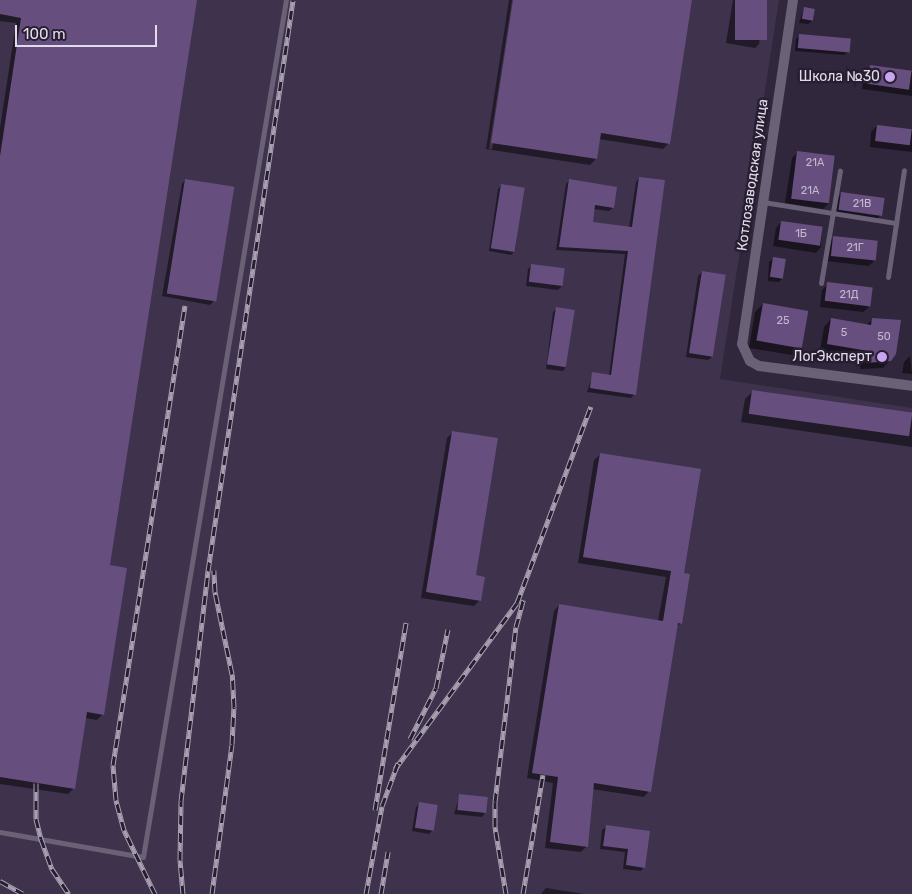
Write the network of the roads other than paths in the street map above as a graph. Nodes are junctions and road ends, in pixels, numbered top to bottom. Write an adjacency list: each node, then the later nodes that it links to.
1 (286, 0): 11 (lane)
2 (793, 0): 5 (street, Котлозаводская улица)
3 (904, 170): 7 (lane)
4 (840, 171): 6 (lane)
5 (763, 202): 6 (lane); 10 (street, Котлозаводская улица)
6 (833, 213): 7 (lane); 9 (lane)
7 (896, 223): 8 (lane)
8 (888, 277)
9 (821, 284)
10 (912, 386)
11 (0, 832)

